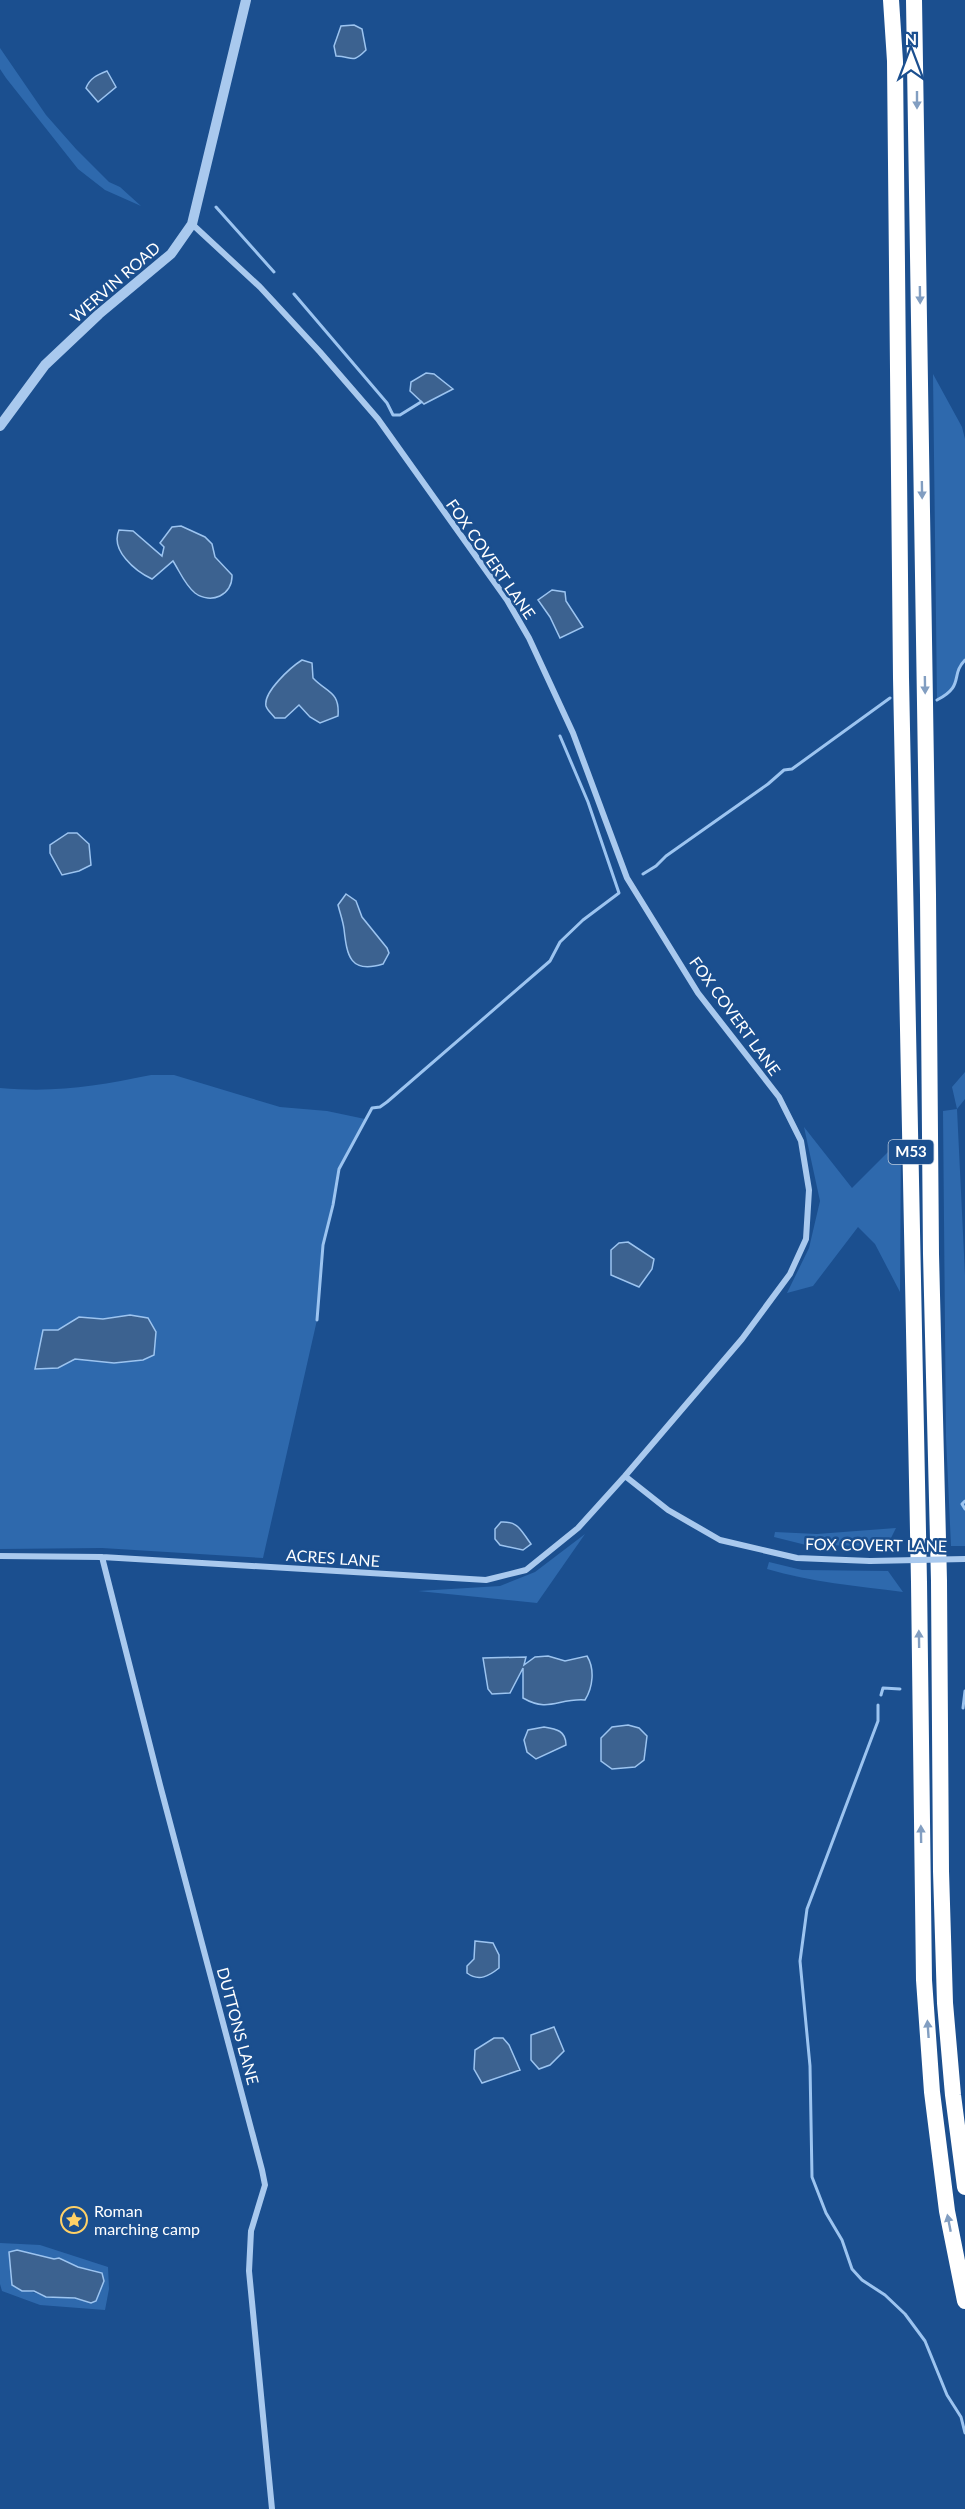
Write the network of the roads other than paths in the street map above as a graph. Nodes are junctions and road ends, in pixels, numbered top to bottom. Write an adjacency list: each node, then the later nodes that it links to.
1 (246, 0): 4 (street, WERVIN ROAD)
2 (891, 0): 11 (highway, M53, one-way to 2)
3 (914, 0): 10 (highway, M53, one-way to 10)
4 (192, 224): 5 (street, WERVIN ROAD); 6 (street, FOX COVERT LANE)
5 (0, 426)
6 (626, 1476): 8 (street, ACRES LANE); 9 (street, FOX COVERT LANE, bridge)
7 (0, 1556): 8 (street, ACRES LANE)
8 (102, 1557): 12 (street, DUTTONS LANE)
9 (965, 1559)
10 (965, 2187)
11 (965, 2301)
12 (272, 2509)

